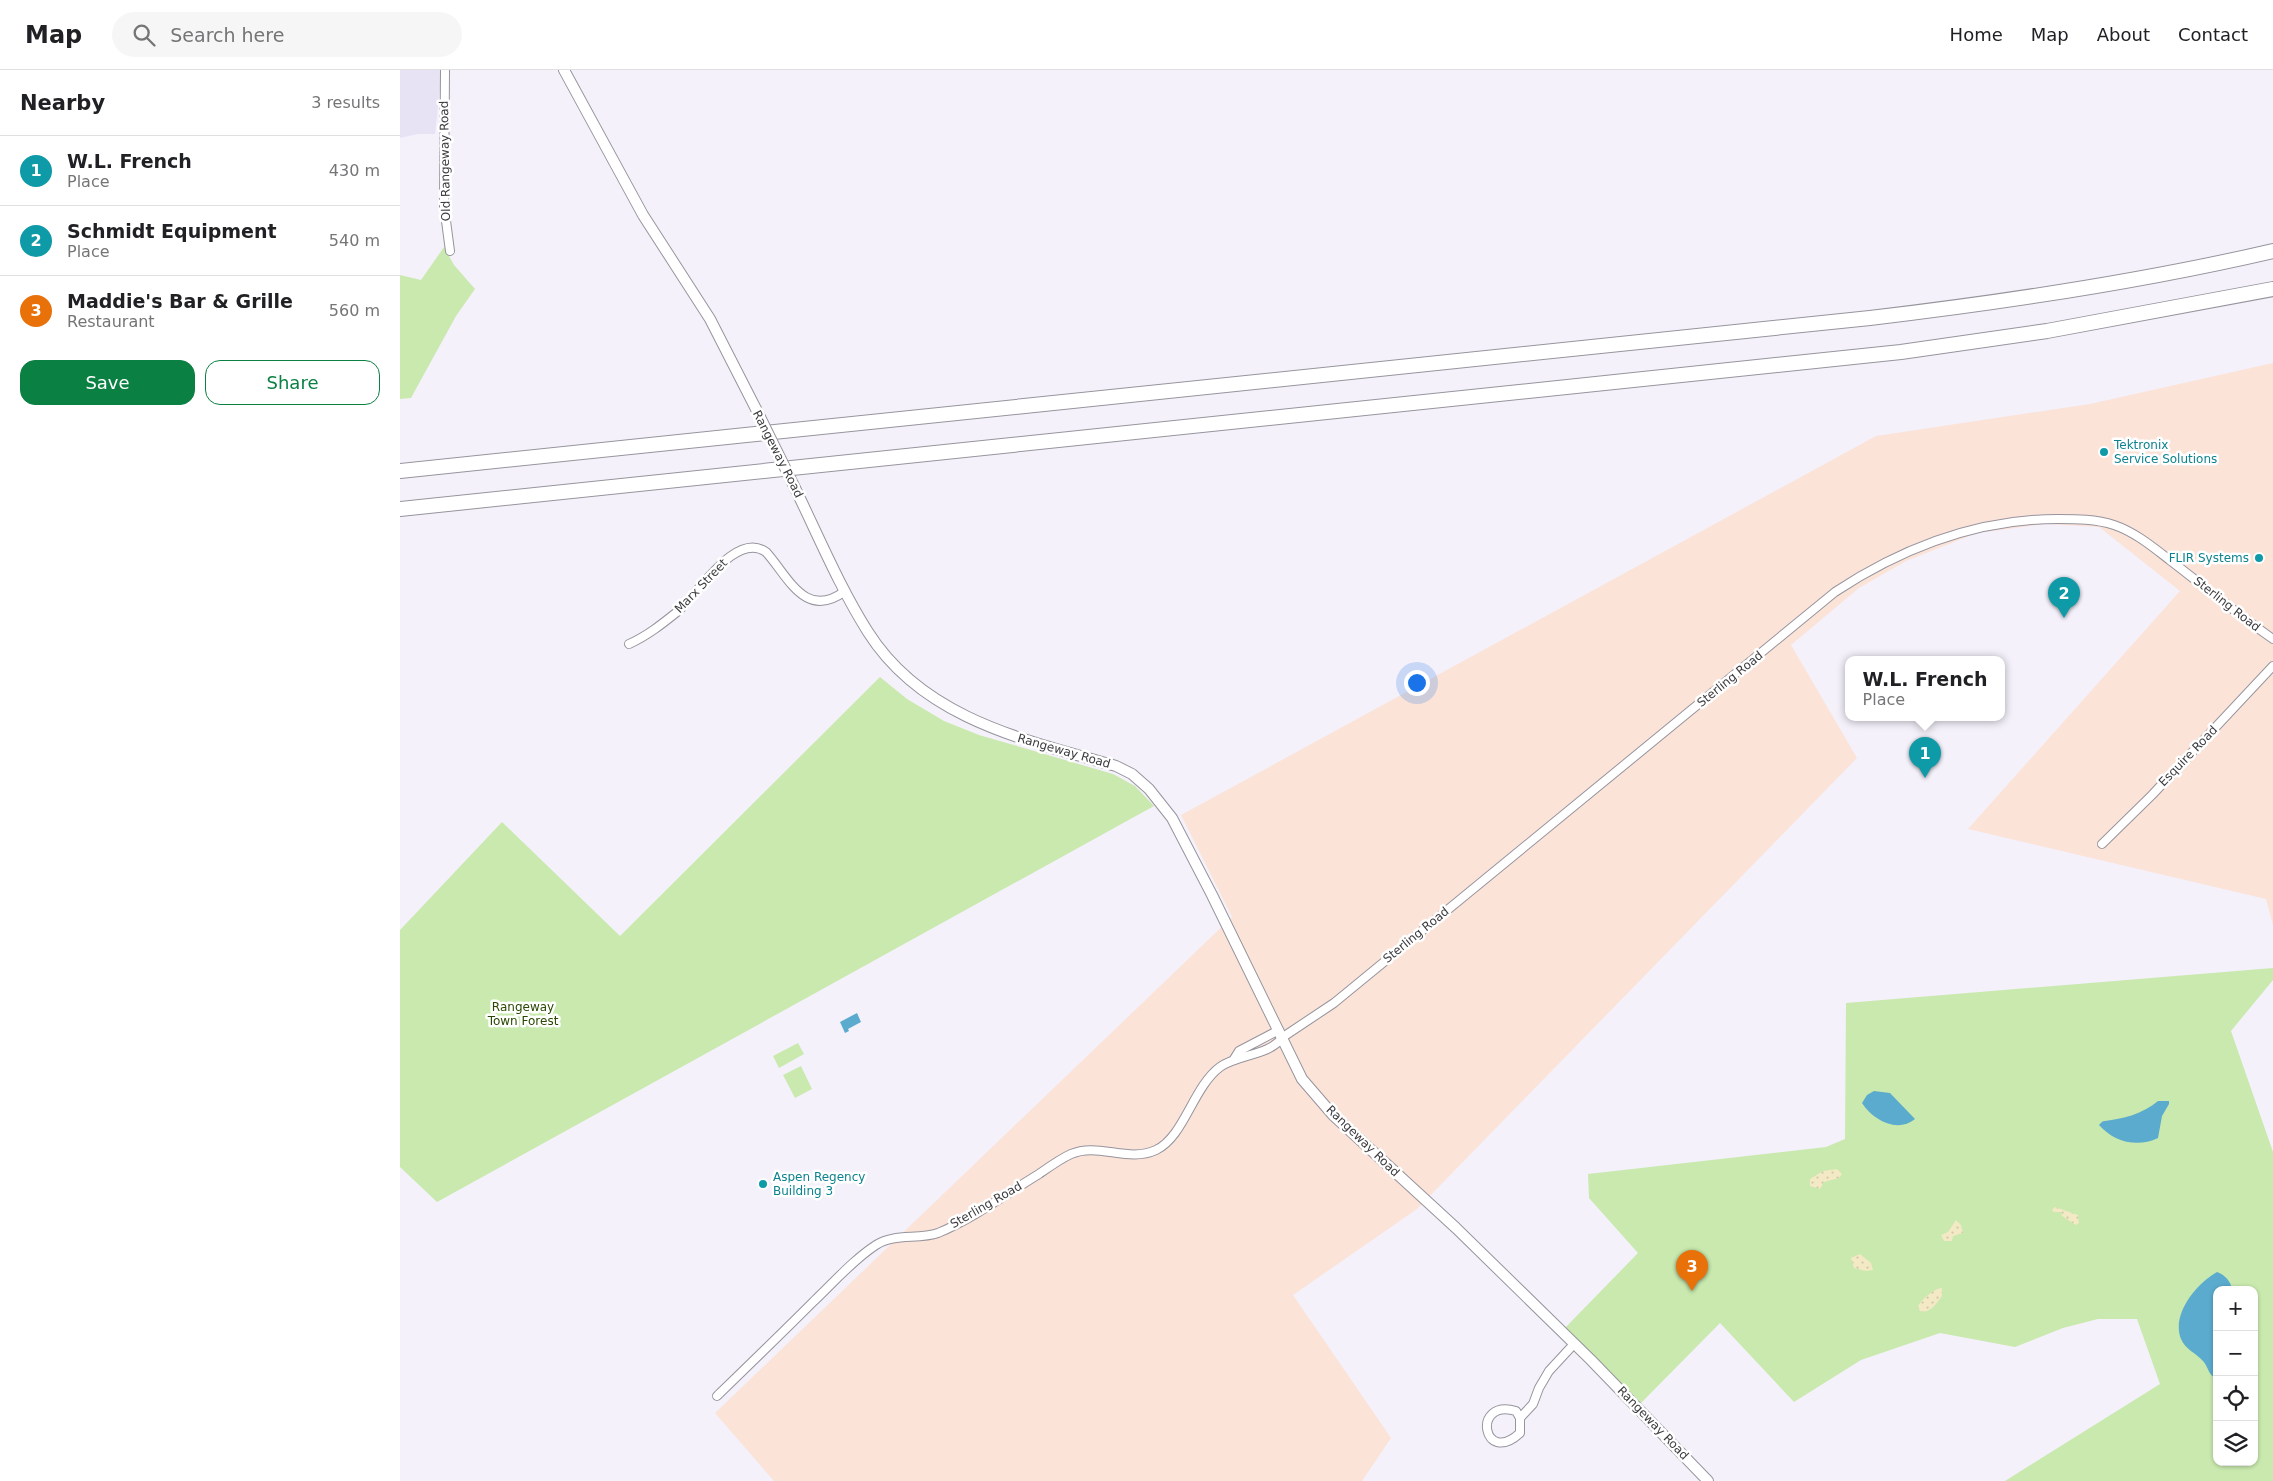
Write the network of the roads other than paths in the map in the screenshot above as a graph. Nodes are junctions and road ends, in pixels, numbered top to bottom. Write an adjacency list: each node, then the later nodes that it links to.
1 (445, 70): 3 (street, Old Rangeway Road)
2 (564, 70): 8 (street, Rangeway Road, bridge)
3 (450, 251)
4 (2269, 251): 6 (highway)
5 (2273, 289): 7 (highway)
6 (400, 471)
7 (400, 508)
8 (845, 591): 10 (street, Marx Street); 13 (street, Rangeway Road)
9 (2273, 639): 13 (street, Sterling Road)
10 (629, 644)
11 (2273, 666): 12 (street, Esquire Road)
12 (2102, 844)
13 (1281, 1033): 14 (street, Sterling Road); 14 (street, Sterling Road); 15 (street, Rangeway Road)
14 (1234, 1059): 16 (street, Sterling Road)
15 (1574, 1344): 17 (street); 18 (street, Rangeway Road)
16 (717, 1396)
17 (1520, 1418): 17 (street)
18 (1708, 1481)

